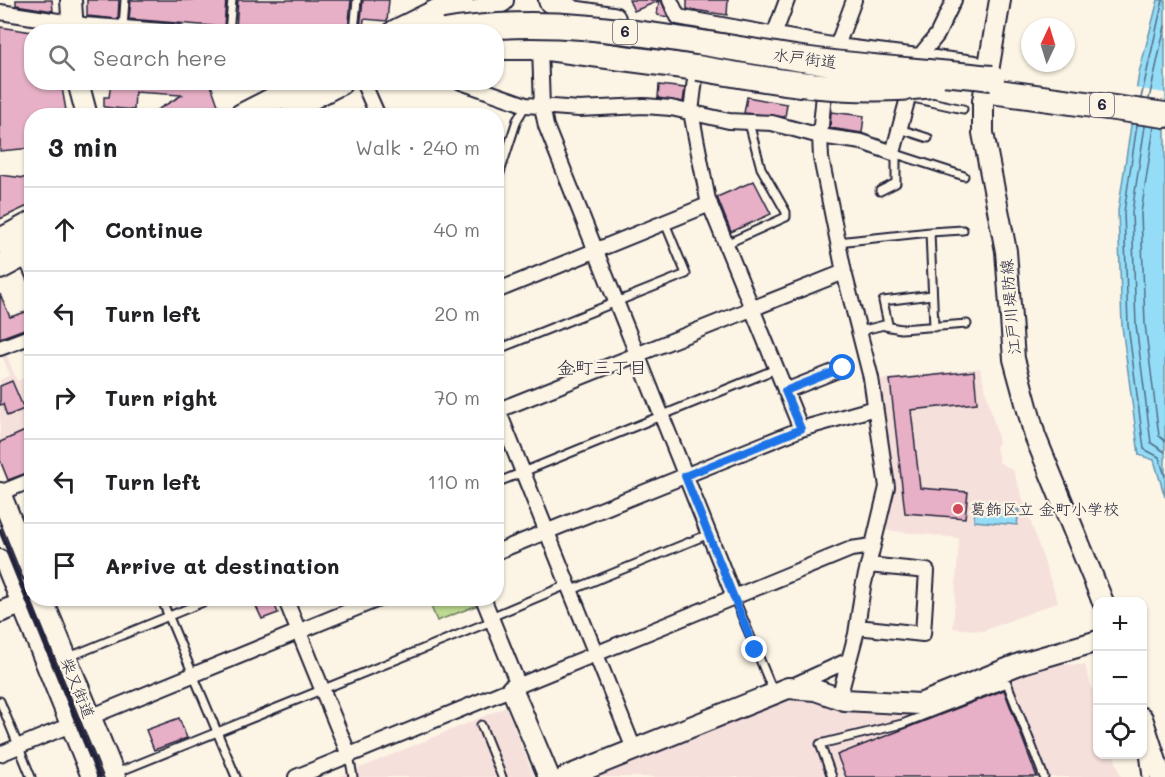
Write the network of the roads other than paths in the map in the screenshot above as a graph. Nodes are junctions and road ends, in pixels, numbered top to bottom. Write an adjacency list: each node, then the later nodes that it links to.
1 (71, 0): 16 (main road)
2 (125, 0): 17 (lane)
3 (232, 0): 18 (lane)
4 (357, 0): 19 (lane)
5 (501, 0): 21 (highway)
6 (507, 0): 25 (highway)
7 (551, 0): 26 (highway, bridge)
8 (670, 0): 23 (street)
9 (787, 0): 23 (street)
10 (854, 0): 24 (street)
11 (954, 0): 26 (street)
12 (1000, 0): 109 (main road, 江戸川堤防線)
13 (455, 2): 20 (highway)
14 (0, 12): 15 (street)
15 (54, 24)
16 (72, 24)
17 (123, 24)
18 (230, 24)
19 (355, 24)
20 (412, 24)
21 (458, 24)
22 (504, 25): 26 (highway, 水戸街道 / 6, bridge)
23 (774, 35): 24 (street)
24 (837, 46): 26 (street); 38 (street)
25 (518, 47): 27 (highway); 29 (highway, 水戸街道 / 6, bridge); 42 (street)
26 (910, 63): 28 (highway, 水戸街道 / 6, bridge); 39 (street)
27 (697, 74): 29 (highway, bridge); 38 (street); 50 (street)
28 (986, 77): 29 (highway, 水戸街道 / 6); 37 (highway, 水戸街道 / 6)
29 (932, 85)
30 (80, 90): 43 (main road)
31 (273, 90): 44 (highway)
32 (292, 90): 45 (highway)
33 (324, 90): 46 (highway)
34 (335, 90): 47 (highway)
35 (367, 90): 48 (street)
36 (484, 90): 41 (street)
37 (1039, 90): 40 (highway, 水戸街道 / 6); 51 (highway, 水戸街道 / 6)
38 (824, 94): 39 (street); 54 (street)
39 (908, 98): 49 (lane); 53 (street)
40 (1165, 103)
41 (526, 105): 42 (street); 57 (lane)
42 (542, 107): 50 (street); 72 (street)
43 (85, 108)
44 (239, 108)
45 (258, 108)
46 (290, 108)
47 (302, 108)
48 (374, 108)
49 (963, 109)
50 (691, 112): 52 (street); 61 (street)
51 (1165, 115)
52 (748, 123): 54 (street); 70 (lane)
53 (900, 129): 55 (lane); 56 (street)
54 (820, 136): 56 (street); 69 (street)
55 (928, 138)
56 (894, 153): 59 (lane); 60 (lane)
57 (505, 157): 58 (lane)
58 (504, 160)
59 (964, 176)
60 (880, 191)
61 (710, 204): 63 (street); 70 (street)
62 (24, 218): 65 (highway)
63 (665, 223): 72 (street); 77 (lane)
64 (24, 228): 68 (highway)
65 (0, 230)
66 (963, 230): 67 (lane)
67 (930, 232): 69 (lane); 76 (lane)
68 (0, 241)
69 (838, 242): 74 (street)
70 (726, 244): 78 (street)
71 (21, 250): 73 (highway)
72 (595, 252): 75 (street); 77 (street)
73 (0, 267)
74 (844, 272): 78 (street); 82 (street)
75 (504, 288)
76 (933, 295): 80 (lane); 81 (lane)
77 (615, 303): 84 (lane); 86 (street)
78 (752, 308): 86 (street); 88 (street)
79 (967, 324): 81 (lane)
80 (882, 325): 81 (lane); 82 (lane)
81 (934, 327)
82 (860, 331): 91 (street)
83 (24, 339): 85 (street)
84 (504, 347)
85 (0, 348)
86 (637, 355): 90 (street); 92 (street)
87 (843, 368): 89 (street)
88 (777, 369): 89 (street); 92 (lane)
89 (785, 391): 94 (street)
90 (504, 406)
91 (875, 408): 94 (street); 103 (street)
92 (662, 417): 95 (lane); 96 (street)
93 (504, 426): 95 (street)
94 (801, 429): 96 (street)
95 (523, 472): 97 (lane); 100 (street)
96 (685, 476): 100 (street); 101 (street)
97 (504, 480)
98 (24, 483): 99 (street)
99 (0, 493): 102 (main road)
100 (547, 532): 104 (street); 107 (street)
101 (709, 534): 107 (lane); 108 (street)
102 (24, 543)
103 (872, 546): 106 (street); 108 (street)
104 (504, 549)
105 (0, 557): 116 (street)
106 (868, 565): 119 (street); 119 (street)
107 (570, 587): 118 (lane); 122 (street)
108 (734, 597): 122 (street); 128 (lane)
109 (1101, 597)
110 (45, 606): 123 (main road, 柴又街道)
111 (164, 606): 117 (lane)
112 (193, 606): 117 (lane)
113 (288, 606): 120 (street)
114 (362, 606): 120 (street)
115 (486, 606): 118 (street)
116 (12, 607): 133 (street)
117 (168, 616): 123 (lane); 125 (lane)
118 (492, 619): 126 (street); 127 (lane)
119 (857, 627): 124 (street)
120 (299, 632): 125 (street); 127 (street)
121 (1093, 642): 129 (main road)
122 (596, 653): 126 (street); 138 (street)
123 (66, 658): 131 (main road, 柴又街道)
124 (849, 660): 128 (street); 129 (street)
125 (194, 675): 131 (street); 135 (lane)
126 (515, 687): 140 (street); 148 (main road)
127 (322, 690): 135 (lane); 140 (street)
128 (781, 690): 129 (main road); 138 (main road)
129 (839, 698)
130 (0, 701): 137 (lane)
131 (90, 717): 141 (main road, 柴又街道)
132 (481, 725): 147 (lane)
133 (68, 726): 137 (street); 143 (street)
134 (1147, 732): 136 (main road)
135 (217, 733): 141 (lane); 144 (lane)
136 (1150, 743): 152 (lane); 153 (main road)
137 (18, 746): 139 (street); 142 (lane)
138 (634, 749): 149 (main road)
139 (0, 754)
140 (349, 755): 145 (street); 146 (lane)
141 (114, 775)
142 (31, 777)
143 (89, 777)
144 (236, 777)
145 (296, 777)
146 (353, 777)
147 (501, 777)
148 (549, 777)
149 (566, 777)
150 (831, 777): 151 (lane)
151 (1044, 777)
152 (1147, 777)
153 (1161, 777)

